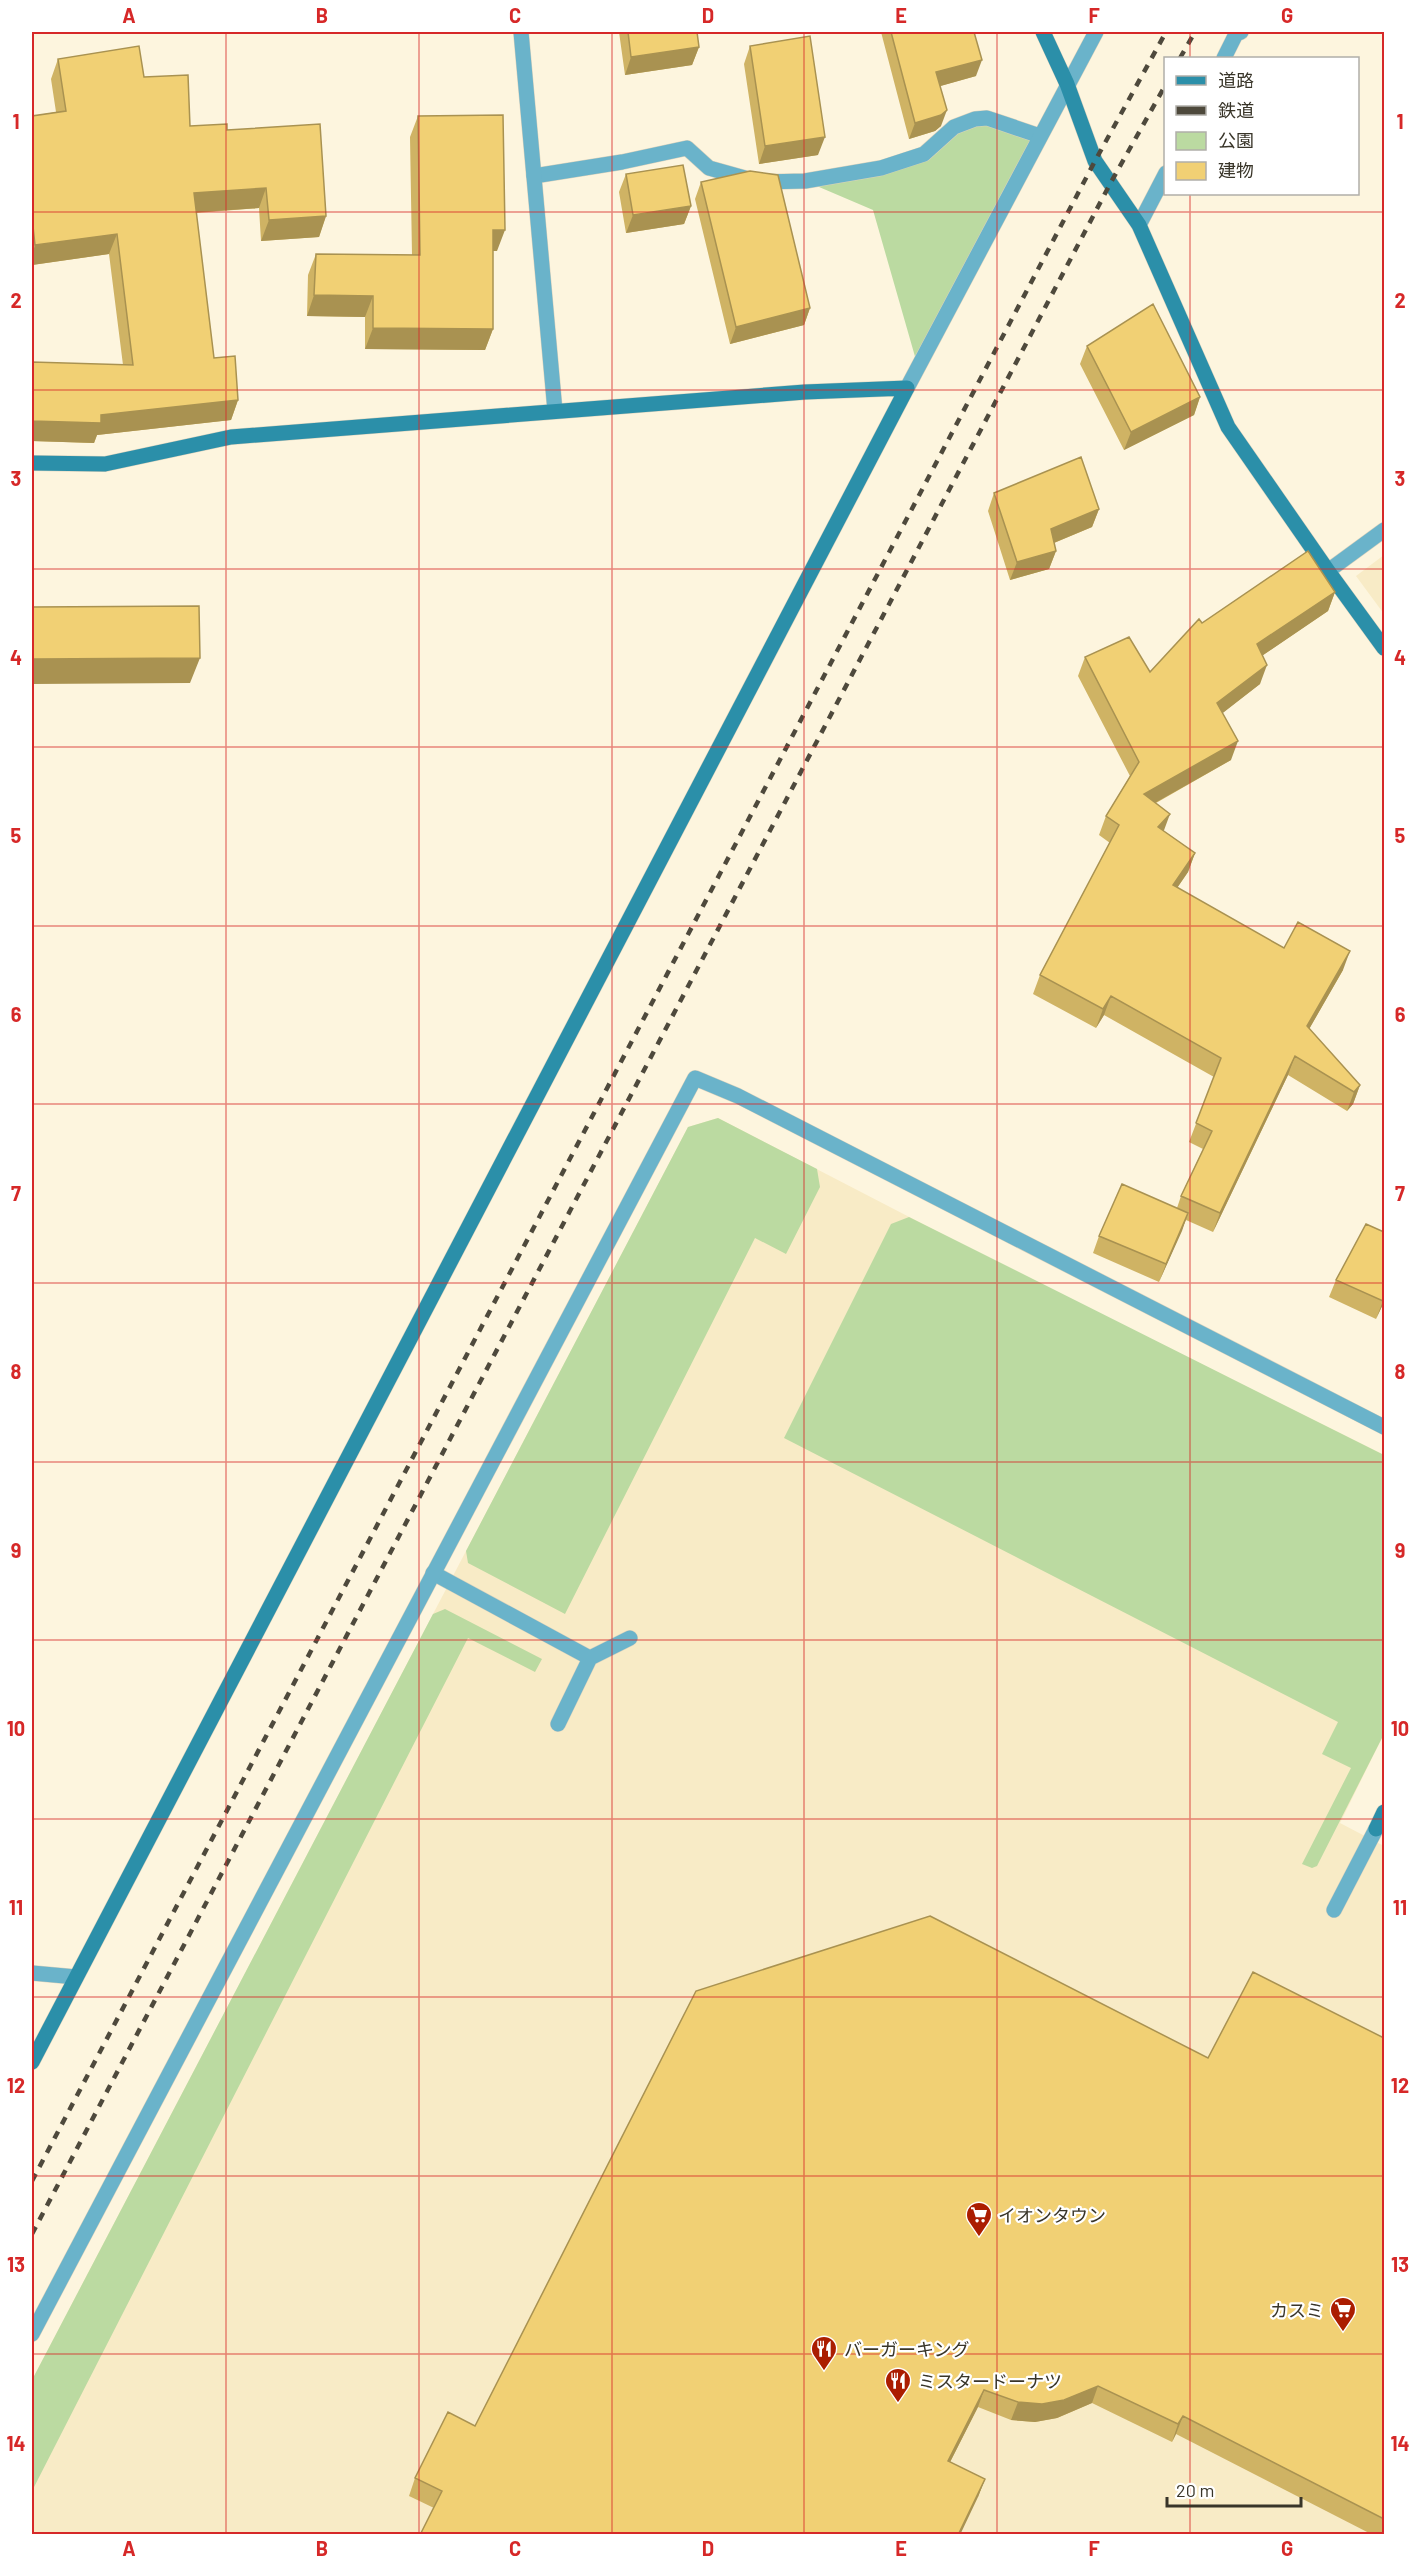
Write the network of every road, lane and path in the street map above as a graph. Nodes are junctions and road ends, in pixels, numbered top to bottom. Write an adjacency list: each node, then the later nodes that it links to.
1 (521, 32): 8 (street)
2 (1043, 32): 6 (street)
3 (1096, 32): 6 (street)
4 (1242, 32): 5 (street)
5 (1224, 57)
6 (1067, 84): 7 (street); 10 (street)
7 (1040, 136): 8 (street); 11 (street)
8 (534, 176): 12 (street)
9 (1164, 177): 10 (street)
10 (1139, 225): 15 (street)
11 (907, 388): 12 (street); 26 (street)
12 (555, 411): 13 (street)
13 (32, 463)
14 (1384, 530): 15 (street)
15 (1328, 571): 16 (street)
16 (1384, 648)
17 (1384, 1427): 18 (street)
18 (433, 1573): 20 (street); 28 (street)
19 (630, 1638): 20 (street)
20 (590, 1658): 21 (street)
21 (558, 1724)
22 (1384, 1812): 23 (street)
23 (1380, 1831): 24 (street)
24 (1334, 1910)
25 (32, 1973): 26 (street)
26 (76, 1977): 27 (street)
27 (32, 2062)
28 (32, 2334)

